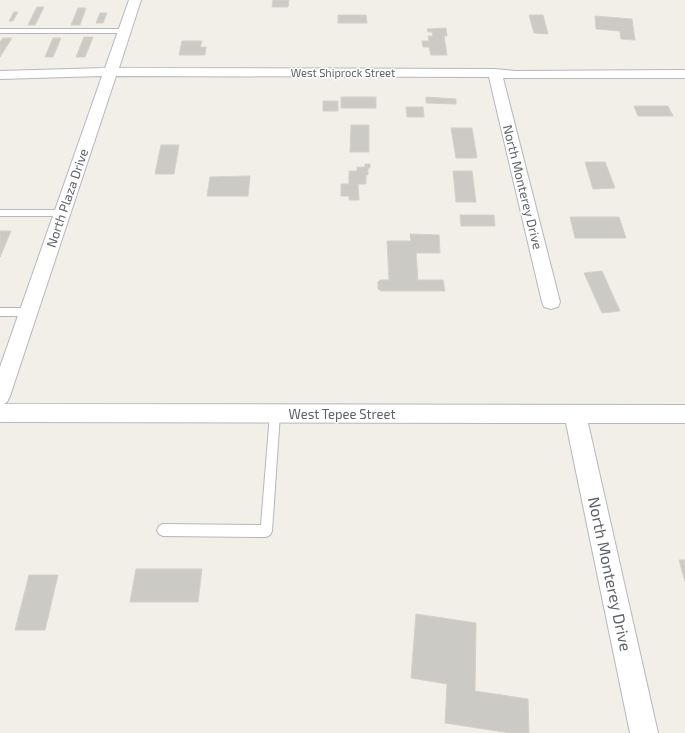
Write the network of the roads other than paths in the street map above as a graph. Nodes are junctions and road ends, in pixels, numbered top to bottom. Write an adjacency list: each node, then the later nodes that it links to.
1 (135, 0): 3 (street, North Plaza Drive)
2 (0, 31): 3 (lane)
3 (124, 31): 4 (street, North Plaza Drive)
4 (110, 72): 5 (street, West Shiprock Street); 7 (street, West Shiprock Street); 9 (street, North Plaza Drive)
5 (495, 73): 6 (street, West Shiprock Street); 10 (street, North Monterey Drive)
6 (685, 74)
7 (0, 75)
8 (0, 213): 9 (lane)
9 (62, 213): 12 (street, North Plaza Drive)
10 (551, 302)
11 (0, 312): 12 (lane)
12 (28, 312): 13 (street, North Plaza Drive)
13 (0, 396)
14 (0, 413): 15 (street, West Tepee Street)
15 (275, 414): 16 (street, West Tepee Street); 18 (lane)
16 (575, 414): 17 (street, West Tepee Street); 19 (street, North Monterey Drive)
17 (685, 414)
18 (164, 530)
19 (644, 733)

